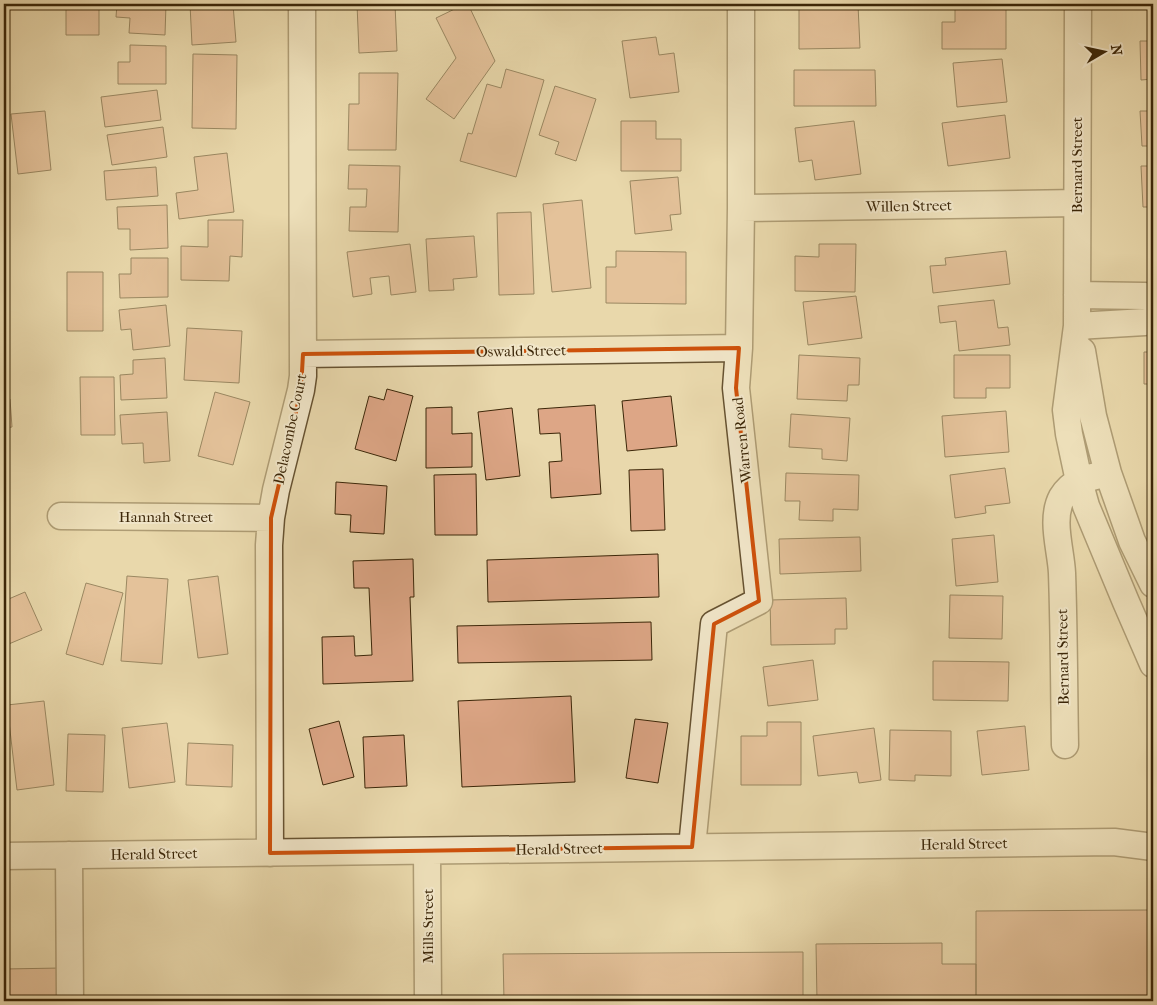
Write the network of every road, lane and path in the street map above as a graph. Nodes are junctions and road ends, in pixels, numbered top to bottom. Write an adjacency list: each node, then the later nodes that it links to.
1 (302, 4): 11 (street, Delacombe Court)
2 (741, 4): 5 (street, Warren Road)
3 (1078, 4): 4 (street, Bernard Street)
4 (1077, 204): 5 (street, Willen Street); 6 (street, Bernard Street)
5 (741, 208): 10 (street, Warren Road)
6 (1077, 295): 7 (street); 9 (street, Bernard Street)
7 (1153, 298)
8 (1153, 320): 9 (street)
9 (1077, 326): 12 (street, Bernard Street); 13 (street, Bernard Street)
10 (739, 348): 11 (street, Oswald Street); 23 (street, Warren Road)
11 (303, 354): 16 (street, Delacombe Court)
12 (1108, 473): 13 (street, Bernard Street); 14 (street, Bernard Street); 18 (street, Bernard Street)
13 (1079, 481): 14 (street, Bernard Street); 17 (street, Bernard Street)
14 (1086, 506): 17 (street, Bernard Street); 19 (street, Bernard Street)
15 (61, 516): 16 (street, Hannah Street)
16 (270, 518): 26 (street, Delacombe Court)
17 (1062, 570): 20 (street, Bernard Street)
18 (1153, 584)
19 (1153, 664)
20 (1065, 744)
21 (1153, 833): 22 (street, Herald Street)
22 (1114, 842): 23 (street, Herald Street); 24 (street, Herald Street)
23 (692, 847): 25 (street, Herald Street)
24 (1153, 848)
25 (427, 852): 26 (street, Herald Street); 30 (street, Mills Street)
26 (270, 853): 27 (street, Herald Street)
27 (69, 855): 28 (street, Herald Street); 29 (street)
28 (4, 856)
29 (70, 1001)
30 (428, 1001)

